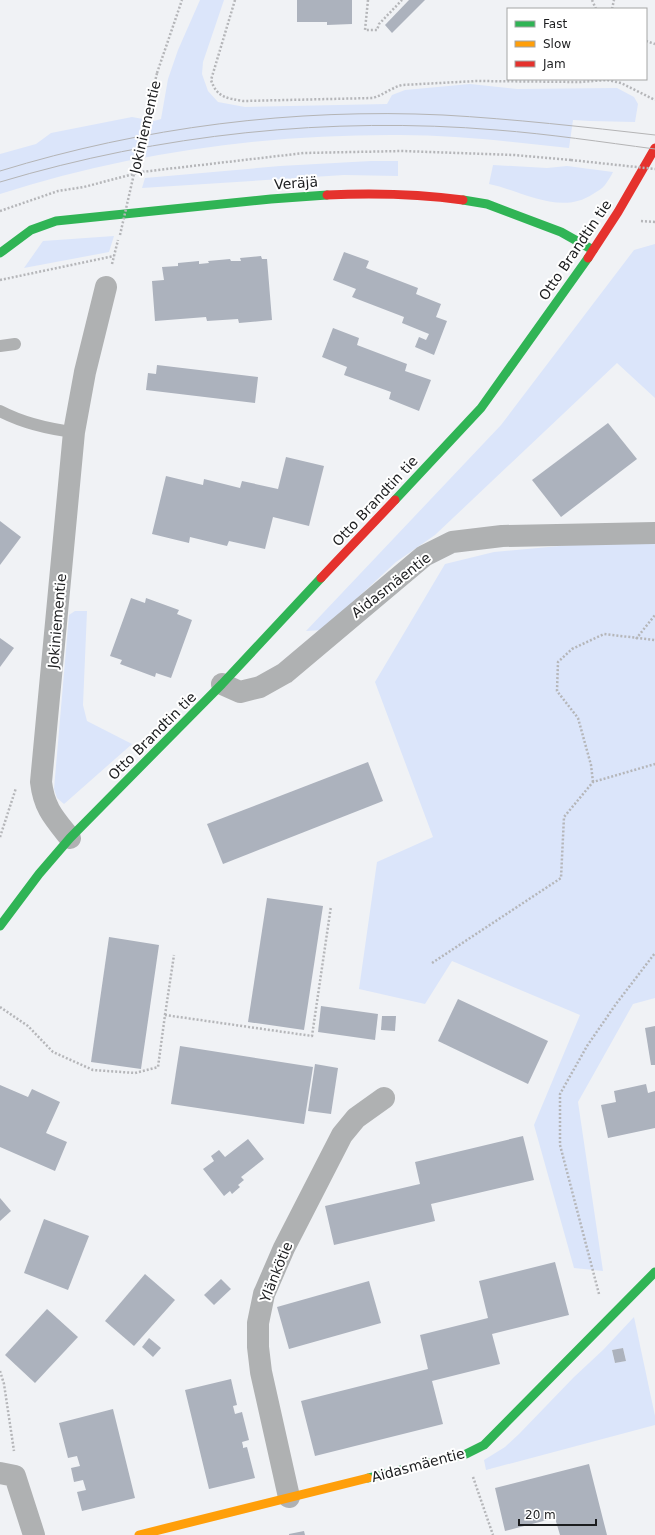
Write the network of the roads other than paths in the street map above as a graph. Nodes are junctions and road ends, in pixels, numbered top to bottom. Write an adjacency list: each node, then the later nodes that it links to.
1 (655, 148): 2 (street, Otto Brandtin tie)
2 (593, 250): 3 (street, Veräjä); 10 (street, Otto Brandtin tie)
3 (0, 253)
4 (106, 287): 8 (street, Jokiniementie)
5 (15, 344): 6 (lane)
6 (0, 346)
7 (0, 411): 8 (lane)
8 (74, 432): 11 (street, Jokiniementie)
9 (655, 533): 10 (street, Aidasmäentie)
10 (222, 684): 11 (street, Otto Brandtin tie)
11 (70, 838): 12 (street)
12 (0, 926)
13 (384, 1098): 16 (street, Ylänkötie)
14 (655, 1272): 16 (street, Aidasmäentie)
15 (8, 1474): 17 (street)
16 (290, 1497): 18 (street, Aidasmäentie)
17 (34, 1535)
18 (138, 1535)

